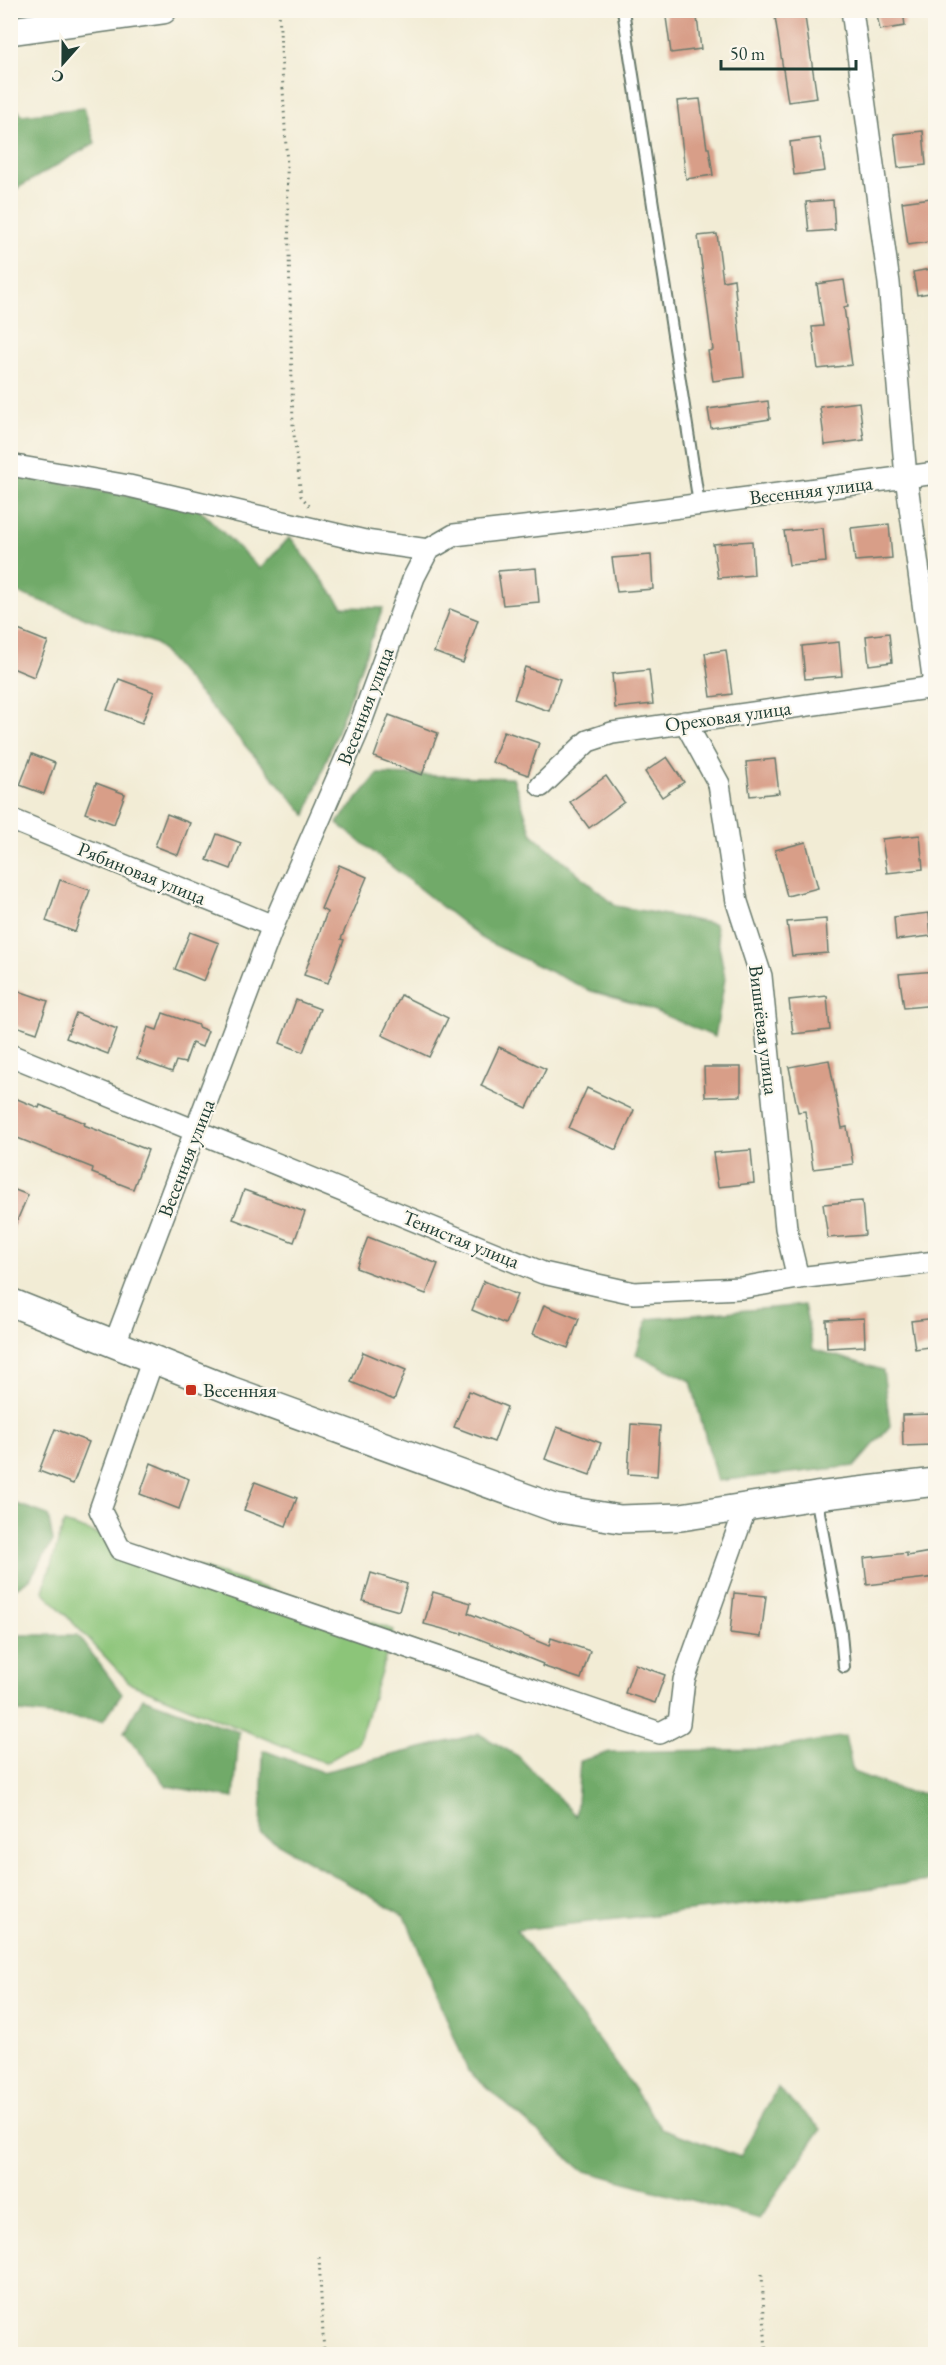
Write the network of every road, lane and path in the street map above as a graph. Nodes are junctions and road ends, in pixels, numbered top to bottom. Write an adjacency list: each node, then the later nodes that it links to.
1 (164, 10): 5 (street)
2 (279, 10): 10 (path)
3 (623, 10): 9 (lane)
4 (852, 10): 8 (street)
5 (10, 31)
6 (10, 465): 10 (street)
7 (936, 473): 8 (street, Весенняя улица)
8 (906, 477): 9 (street, Весенняя улица); 12 (street)
9 (699, 504): 11 (street, Весенняя улица)
10 (333, 533): 11 (street)
11 (428, 550): 16 (street, Весенняя улица)
12 (935, 693): 13 (street, Ореховая улица)
13 (685, 722): 14 (street, Ореховая улица); 20 (street, Вишнёвая улица)
14 (541, 786)
15 (10, 819): 16 (street, Рябиновая улица)
16 (273, 926): 18 (street, Весенняя улица)
17 (10, 1055): 18 (street, Тенистая улица)
18 (196, 1130): 20 (street, Тенистая улица); 22 (street, Весенняя улица)
19 (936, 1263): 20 (street, Тенистая улица)
20 (798, 1278)
21 (10, 1302): 22 (street)
22 (115, 1342): 23 (street)
23 (153, 1359): 26 (street); 26 (street)
24 (936, 1482): 25 (street)
25 (816, 1496): 26 (street); 27 (lane)
26 (746, 1507)
27 (844, 1667)
28 (319, 2257): 30 (path)
29 (762, 2274): 31 (path)
30 (324, 2355)
31 (766, 2355)

